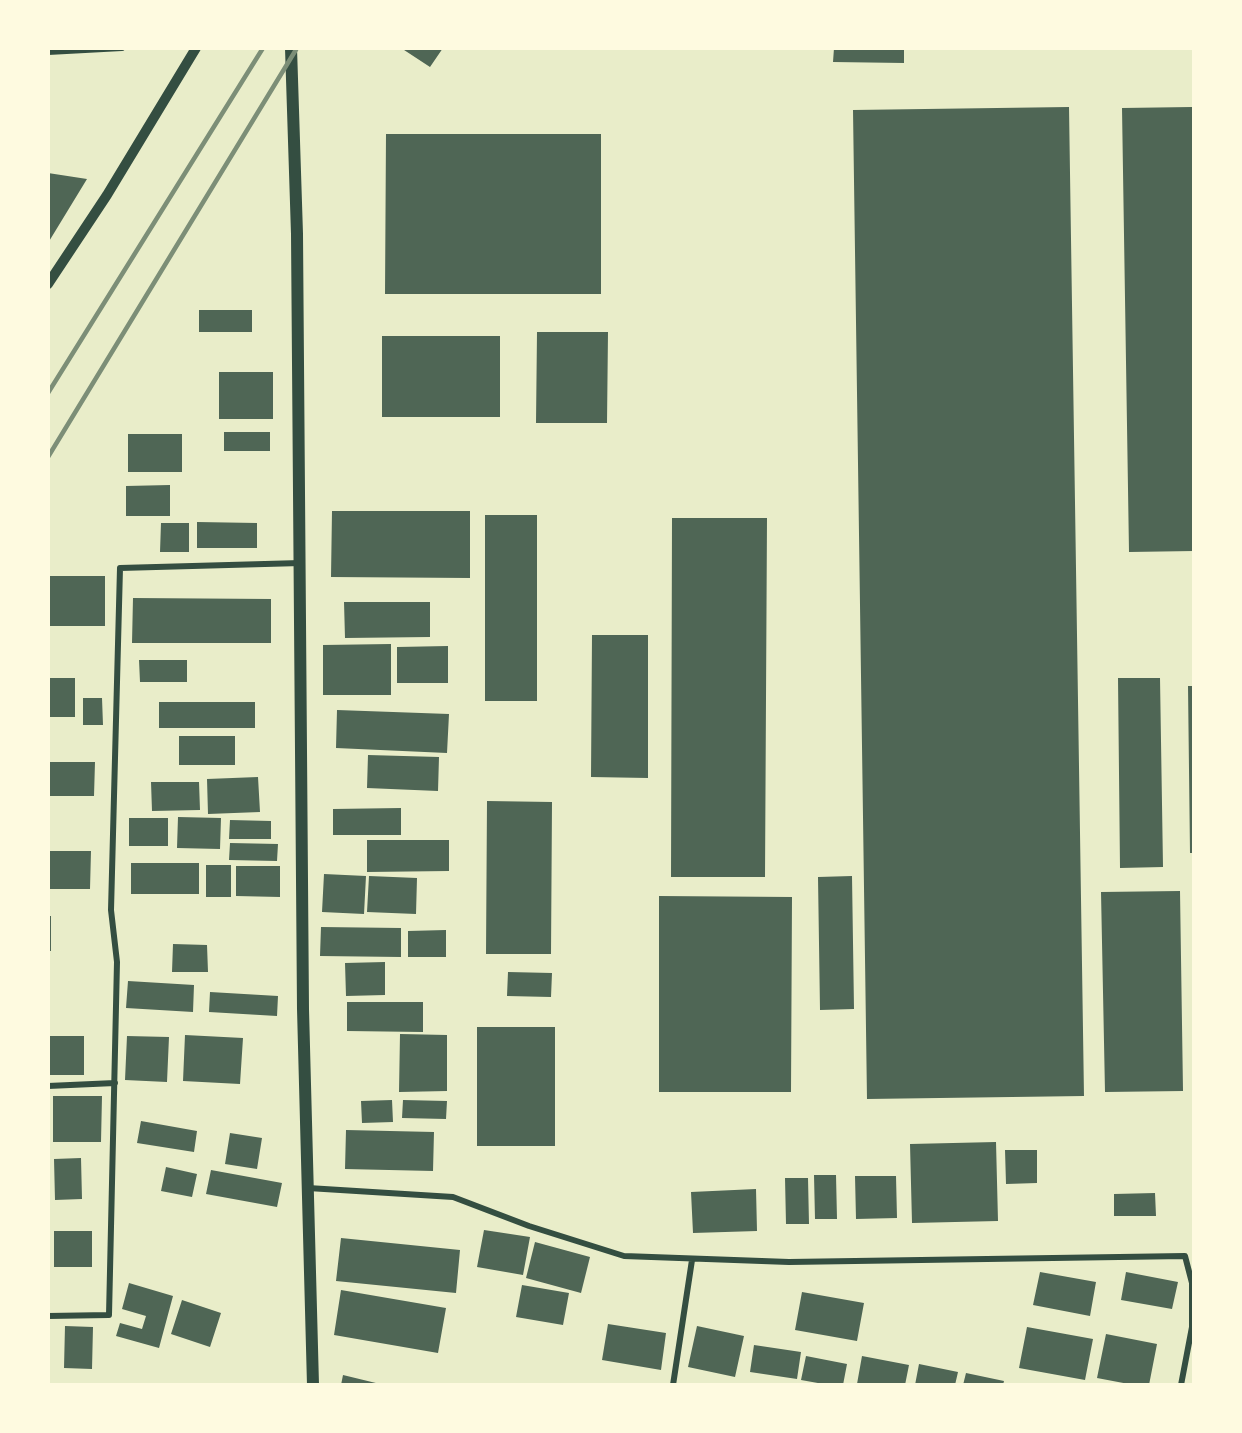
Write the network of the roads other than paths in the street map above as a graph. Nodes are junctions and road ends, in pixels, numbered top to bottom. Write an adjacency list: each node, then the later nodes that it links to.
1 (122, 48): 4 (street)
2 (196, 48): 5 (street)
3 (291, 48): 6 (main road)
4 (48, 52)
5 (48, 284)
6 (300, 563): 7 (street); 9 (main road)
7 (115, 1083): 8 (street); 11 (street)
8 (48, 1086)
9 (309, 1188): 10 (street); 13 (main road)
10 (692, 1260): 12 (street); 14 (street)
11 (48, 1316)
12 (1193, 1327): 15 (street)
13 (313, 1385)
14 (673, 1385)
15 (1181, 1385)

